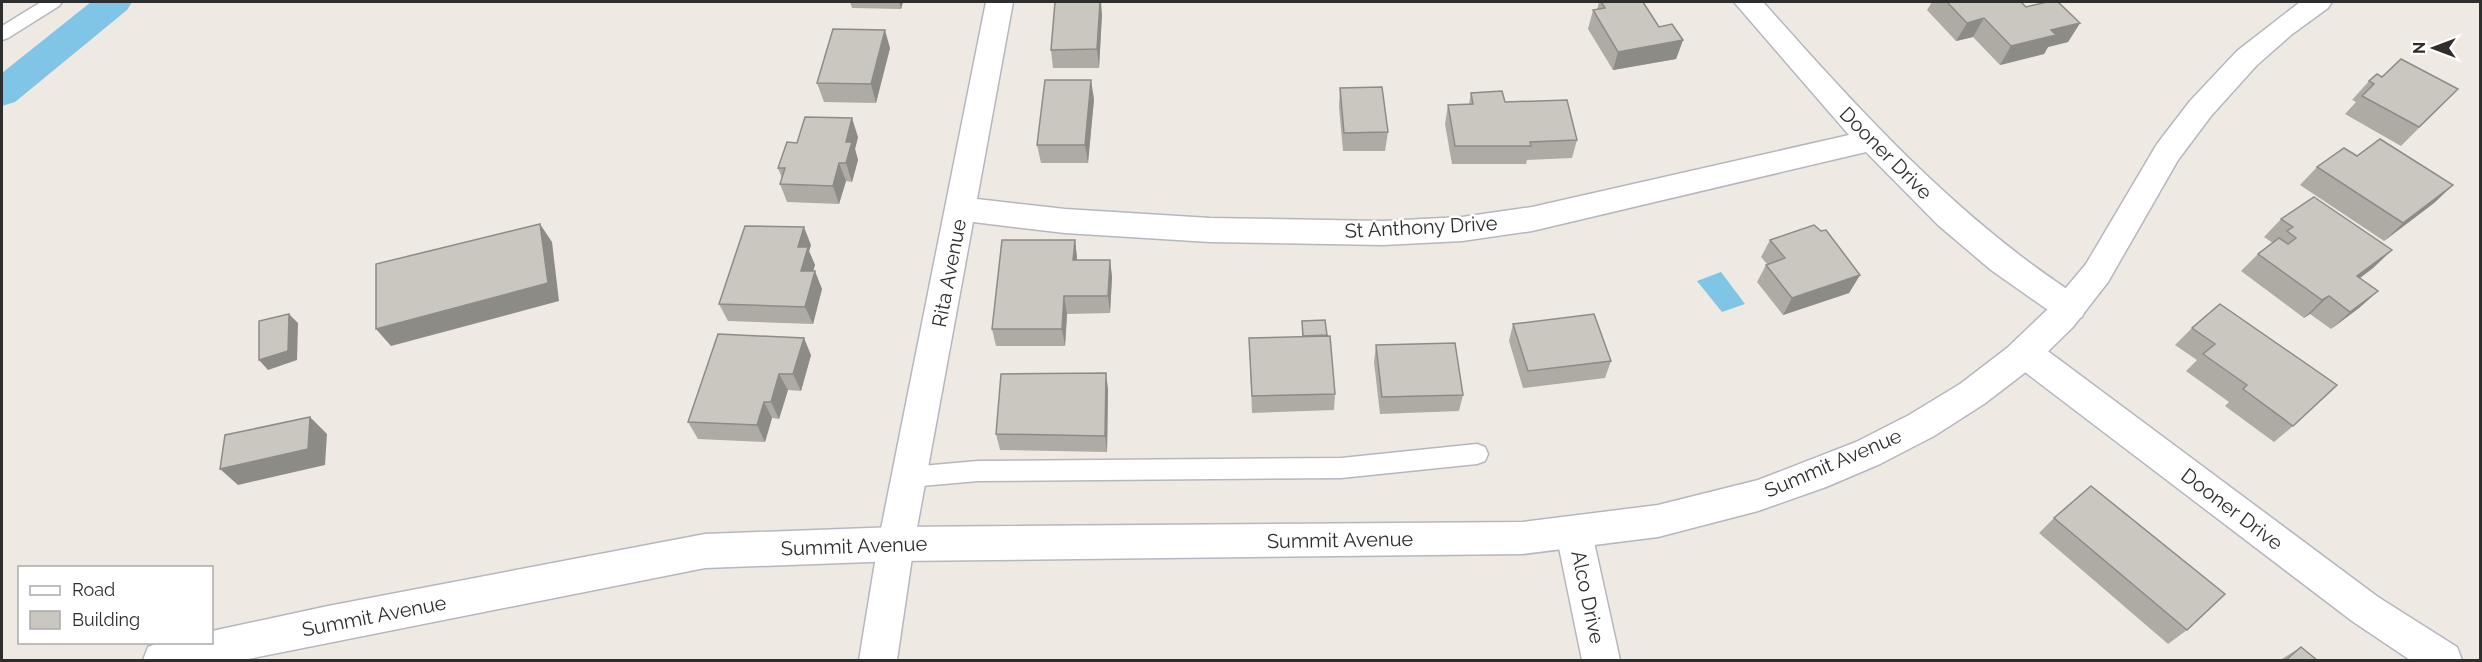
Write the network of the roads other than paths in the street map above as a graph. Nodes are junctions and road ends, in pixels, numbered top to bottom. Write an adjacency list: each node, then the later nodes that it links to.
1 (53, 2): 5 (lane)
2 (999, 2): 7 (street, Rita Avenue)
3 (1748, 2): 6 (street, Dooner Drive)
4 (2318, 2): 8 (street, Summit Avenue)
5 (2, 34)
6 (1872, 140): 7 (street, St Anthony Drive); 8 (street, Dooner Drive)
7 (961, 209): 11 (street, Rita Avenue)
8 (2070, 308): 9 (street, Summit Avenue)
9 (2025, 353): 12 (street, Summit Avenue); 17 (street, Dooner Drive)
10 (1477, 454): 11 (lane)
11 (910, 477): 13 (street, Rita Avenue)
12 (1574, 533): 13 (street, Summit Avenue); 16 (street, Alco Drive)
13 (896, 544): 14 (street, Summit Avenue); 15 (street, Rita Avenue)
14 (162, 660)
15 (878, 660)
16 (1601, 660)
17 (2443, 660)

